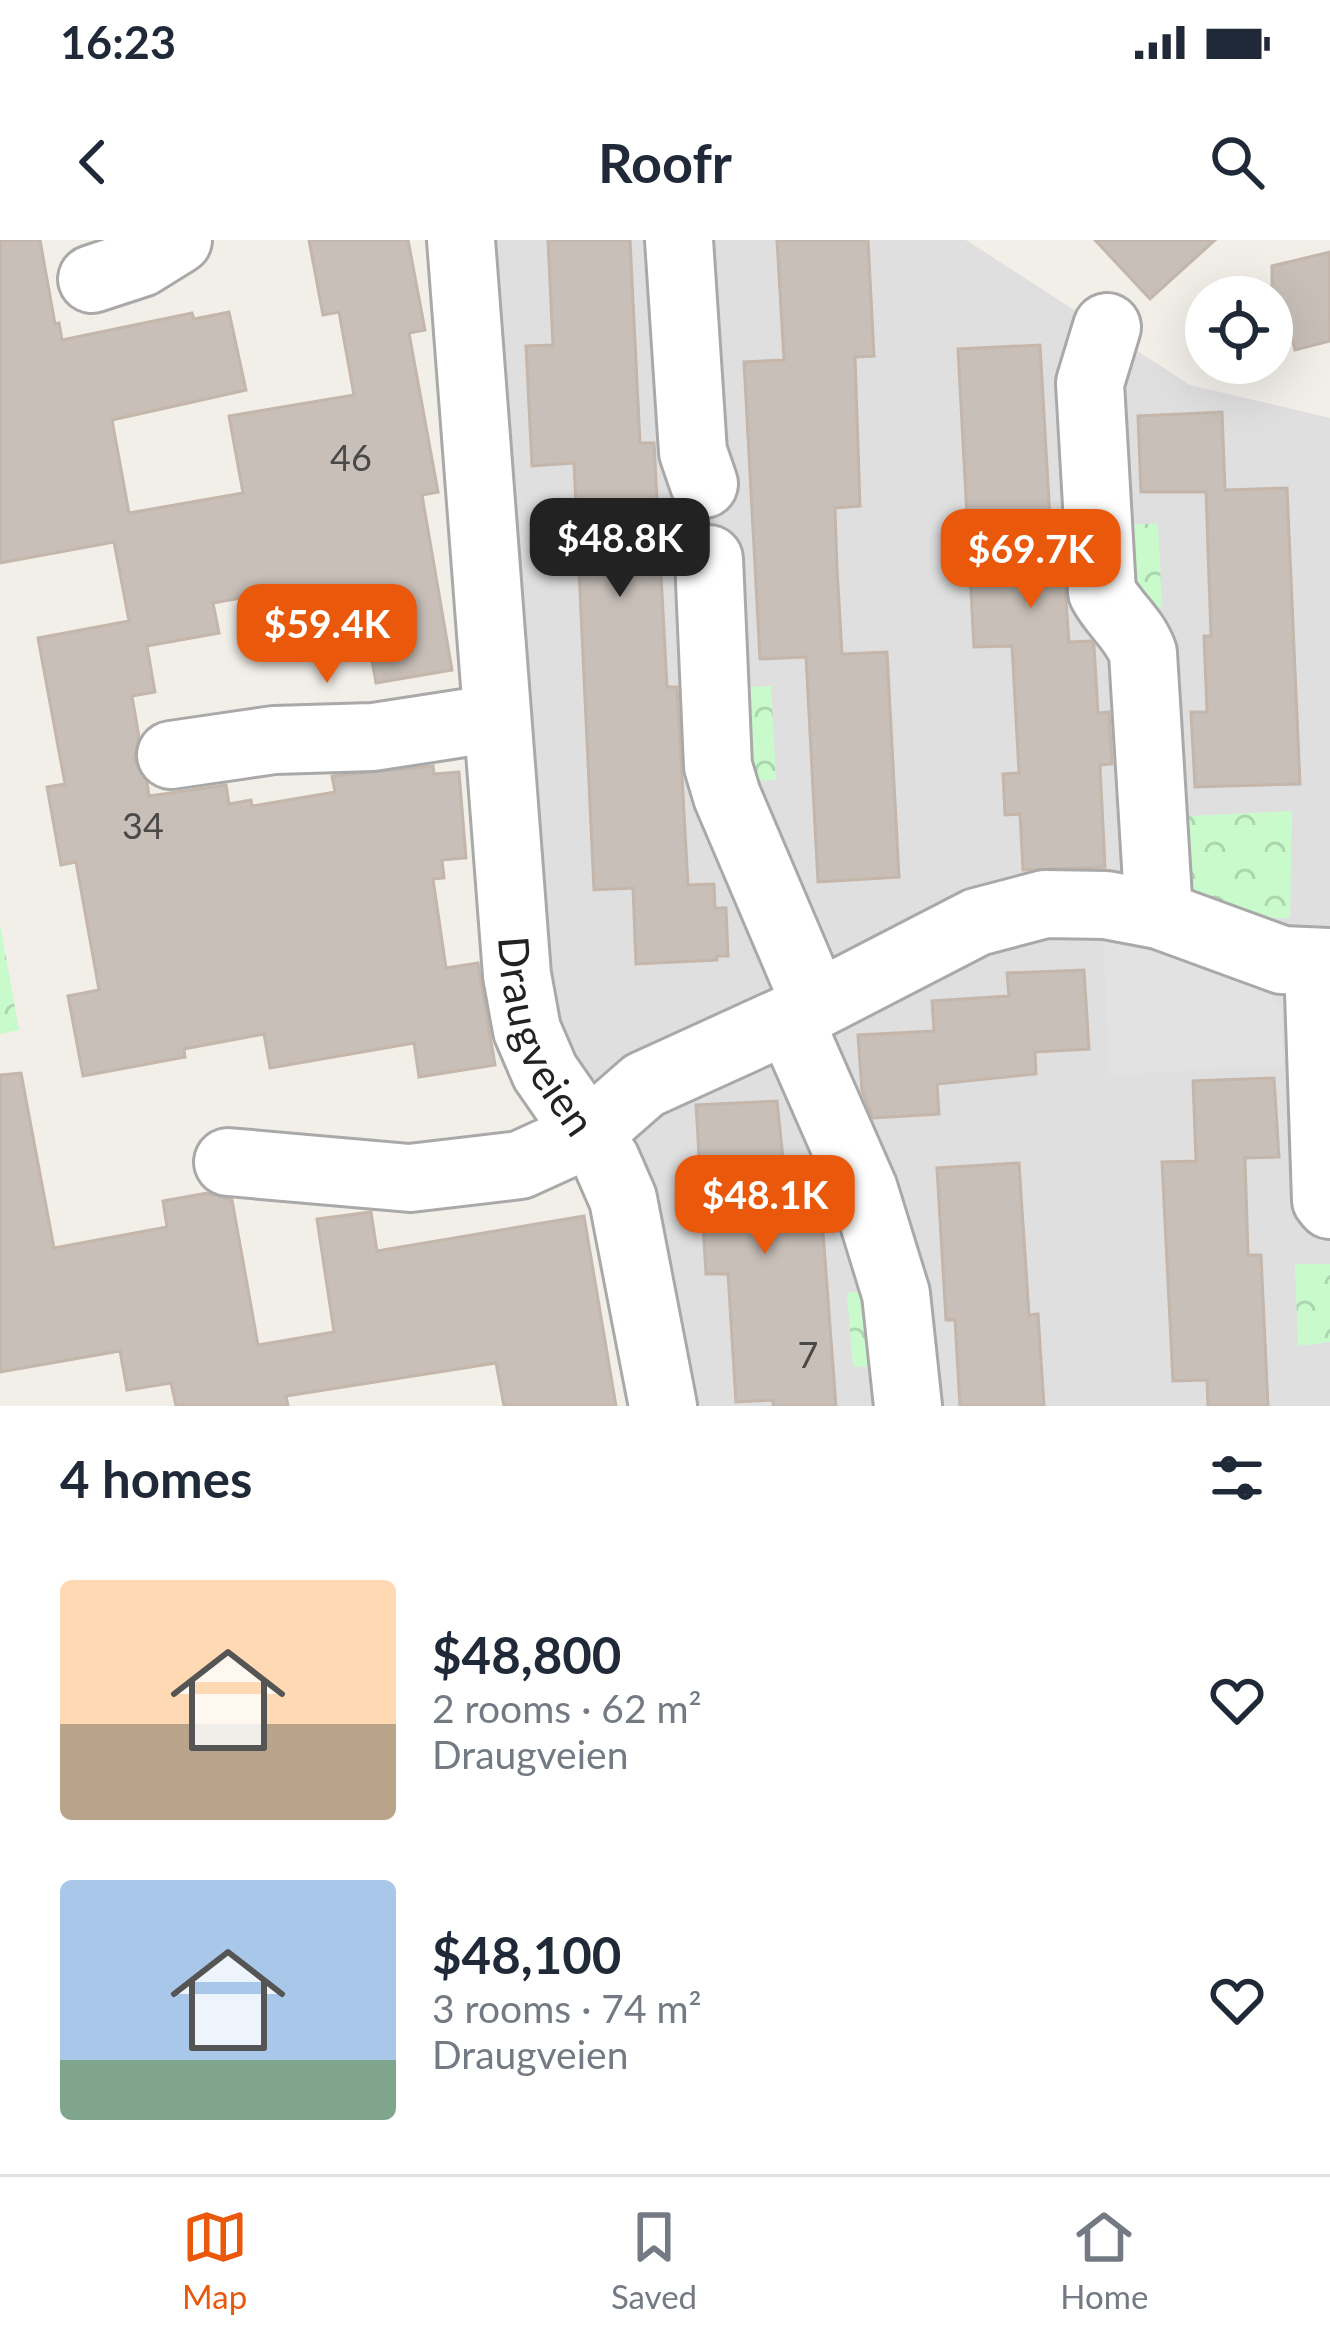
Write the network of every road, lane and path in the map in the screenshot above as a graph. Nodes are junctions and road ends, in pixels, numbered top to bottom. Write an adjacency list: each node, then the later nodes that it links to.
1 (178, 240): 4 (street)
2 (461, 240): 8 (street, Draugveien)
3 (679, 240): 6 (street)
4 (92, 279)
5 (1107, 327): 10 (street)
6 (704, 484)
7 (709, 559): 12 (street)
8 (496, 718): 9 (street); 13 (street, Draugveien)
9 (171, 755)
10 (1159, 915): 11 (street); 12 (street)
11 (1324, 962): 15 (street)
12 (802, 1012): 13 (street); 17 (street)
13 (588, 1134): 14 (street); 16 (street, Draugveien)
14 (228, 1162)
15 (1330, 1205)
16 (663, 1406)
17 (908, 1406)

